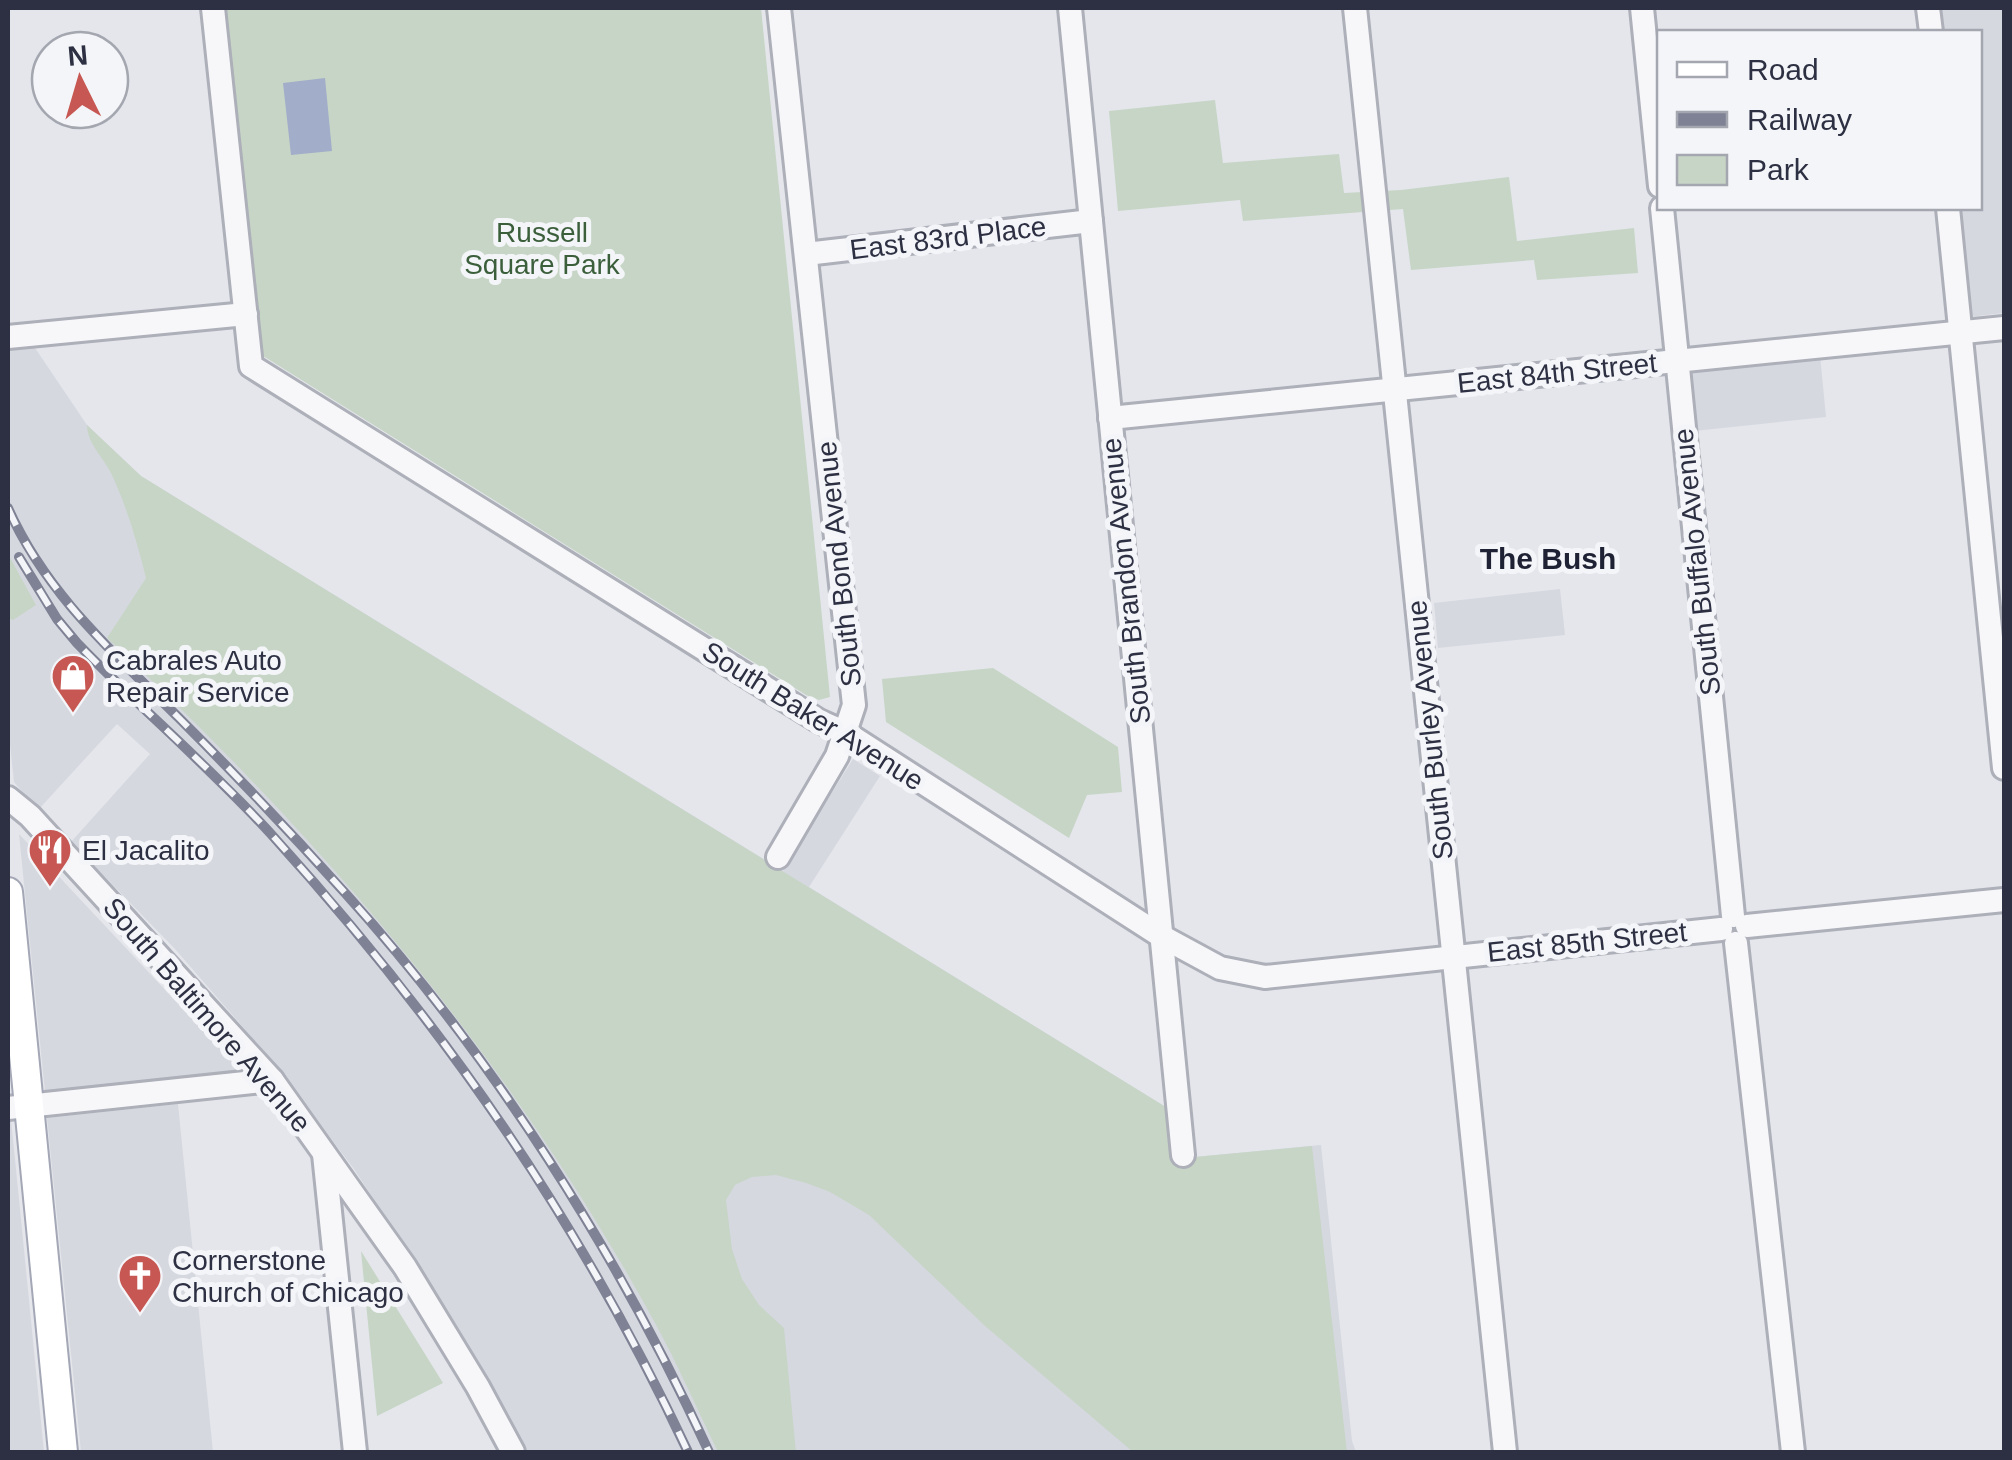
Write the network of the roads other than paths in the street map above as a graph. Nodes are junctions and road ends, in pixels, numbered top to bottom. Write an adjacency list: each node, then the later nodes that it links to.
1 (213, 8): 11 (street)
2 (780, 8): 10 (street, South Bond Avenue)
3 (1070, 8): 9 (street, South Brandon Avenue)
4 (1356, 8): 16 (street, South Burley Avenue)
5 (1642, 8): 6 (street)
6 (1657, 156)
7 (1662, 210): 15 (street, South Buffalo Avenue)
8 (1948, 210): 14 (street)
9 (1091, 221): 10 (street, East 83rd Place); 17 (street, South Brandon Avenue)
10 (806, 254): 18 (street, South Bond Avenue)
11 (246, 314): 13 (street); 18 (street, South Baker Avenue)
12 (2004, 328): 14 (street, East 84th Street)
13 (9, 330)
14 (1960, 332): 15 (street, East 84th Street); 19 (street)
15 (1677, 361): 16 (street, East 84th Street); 24 (street, South Buffalo Avenue)
16 (1395, 389): 17 (street, East 84th Street); 26 (street, South Burley Avenue)
17 (1110, 418): 25 (street, South Brandon Avenue)
18 (846, 733): 21 (street, South Bond Avenue); 25 (street, South Baker Avenue)
19 (2004, 768)
20 (8, 798): 27 (street, South Baltimore Avenue)
21 (778, 857)
22 (8, 892): 28 (main road)
23 (2004, 900): 24 (street, East 85th Street)
24 (1734, 928): 26 (street, East 85th Street); 35 (street, South Buffalo Avenue)
25 (1161, 936): 26 (street, South Baker Avenue); 30 (street, South Brandon Avenue)
26 (1453, 956): 34 (street, South Burley Avenue)
27 (272, 1080): 28 (street); 29 (street, South Baltimore Avenue)
28 (18, 1107): 31 (main road)
29 (324, 1150): 32 (street); 33 (street, South Baltimore Avenue)
30 (1183, 1155)
31 (64, 1452)
32 (355, 1452)
33 (513, 1452)
34 (1505, 1452)
35 (1792, 1452)

